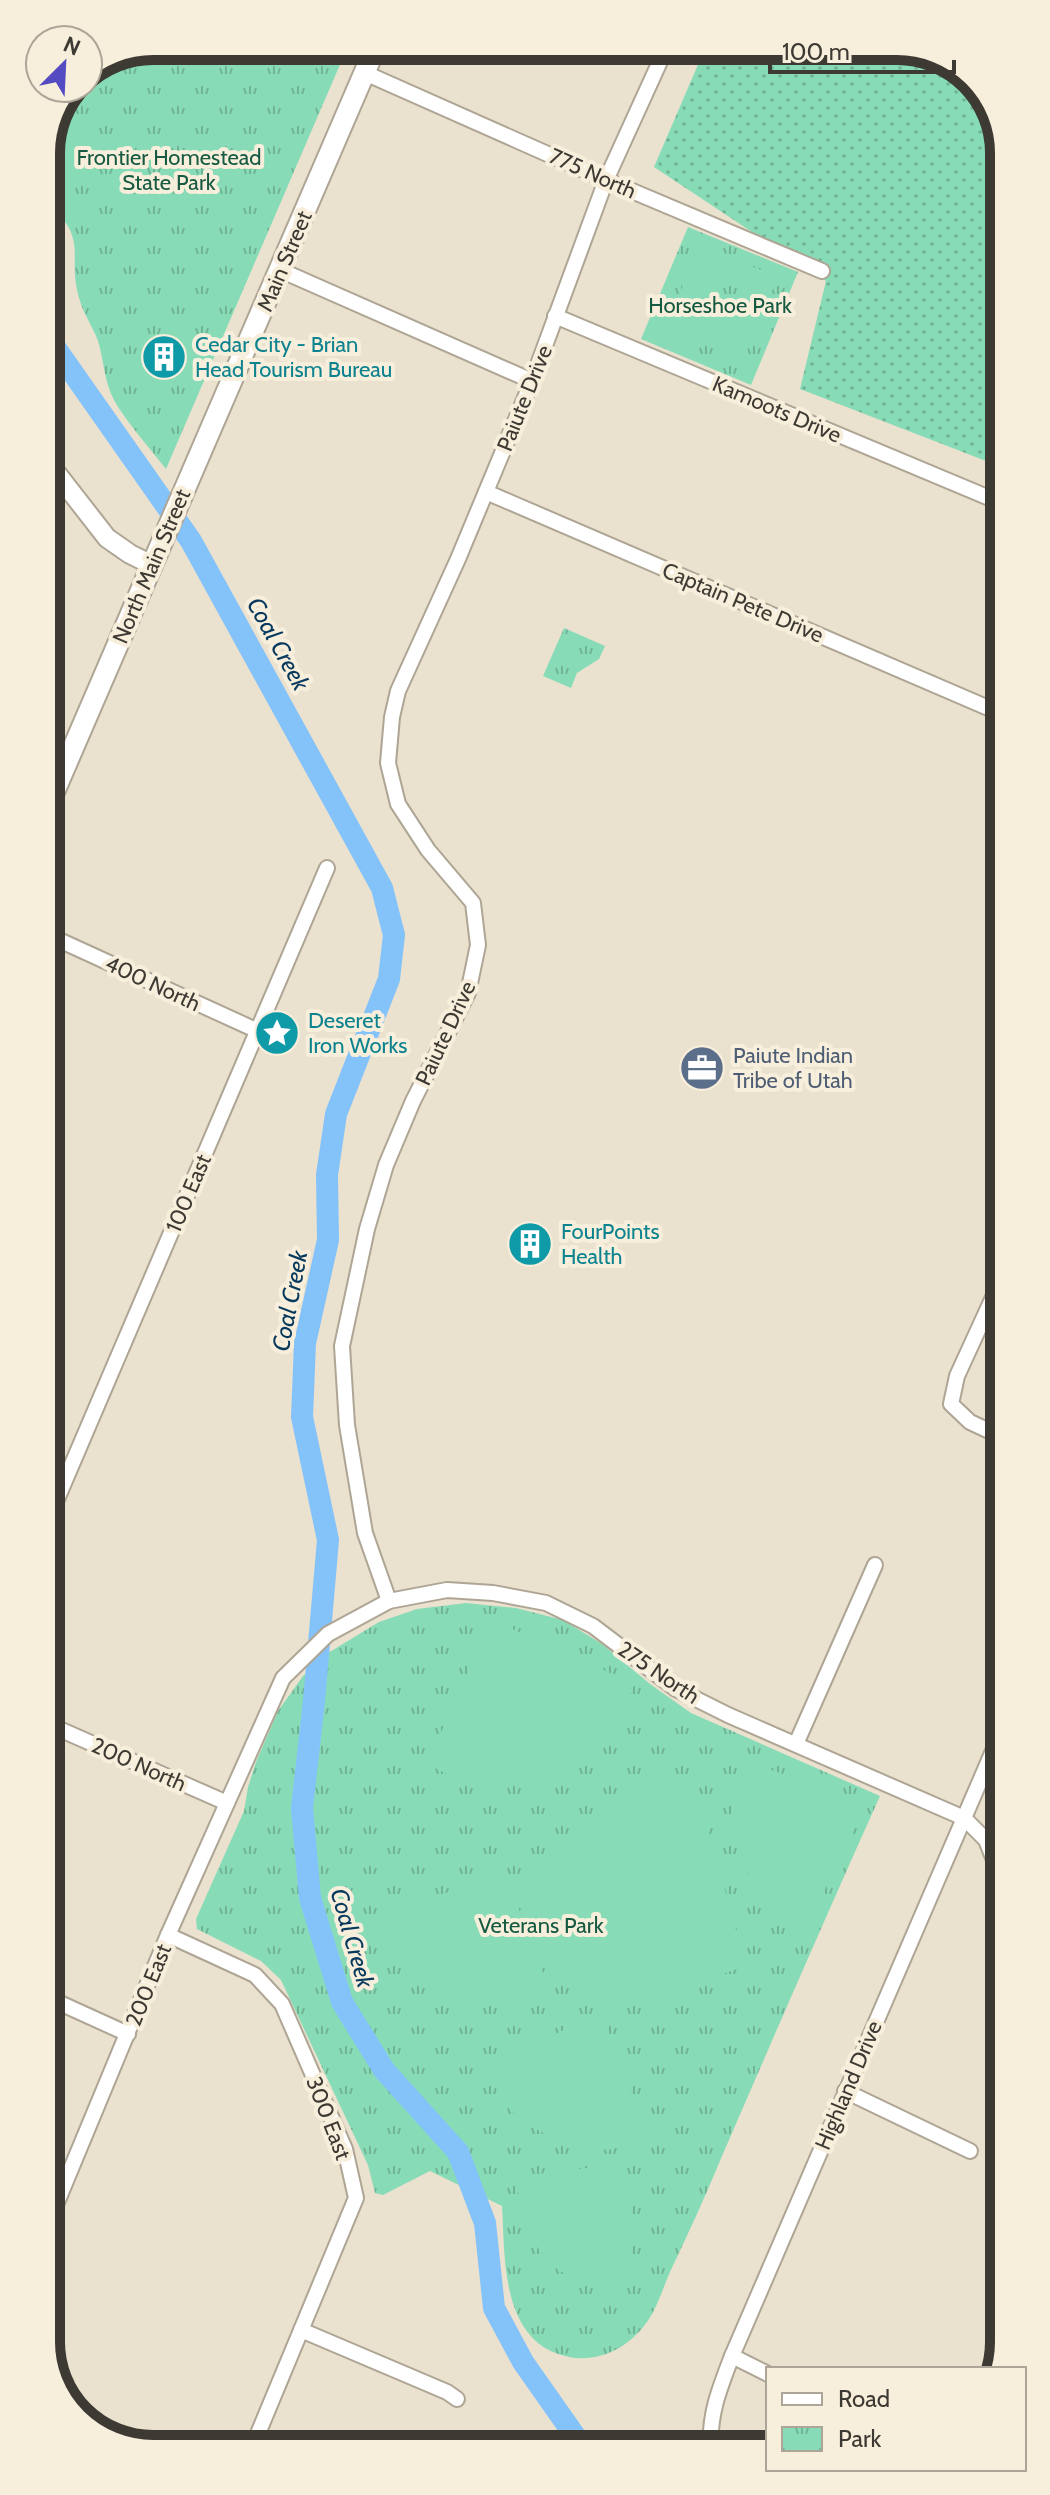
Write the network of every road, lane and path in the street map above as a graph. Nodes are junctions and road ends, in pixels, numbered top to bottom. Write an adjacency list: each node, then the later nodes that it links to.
1 (370, 60): 3 (main road, Main Street)
2 (661, 60): 4 (street, Paiute Drive)
3 (365, 73): 4 (street, 775 North); 5 (main road, Main Street)
4 (606, 180): 6 (street, 775 North); 7 (street, Paiute Drive)
5 (280, 270): 8 (street); 9 (main road, Main Street)
6 (822, 271)
7 (555, 316): 8 (street, Paiute Drive); 12 (street, Kamoots Drive)
8 (532, 381): 11 (street, Paiute Drive)
9 (190, 476): 13 (main road, North Main Street)
10 (60, 478): 13 (main road)
11 (486, 492): 14 (street, Captain Pete Drive); 23 (street, Paiute Drive)
12 (990, 498)
13 (152, 565): 15 (main road, North Main Street)
14 (990, 709)
15 (60, 778)
16 (327, 868): 18 (street, 100 East)
17 (60, 940): 18 (street, 400 North)
18 (258, 1031): 21 (street, 100 East)
19 (990, 1304): 20 (street)
20 (990, 1431)
21 (60, 1492)
22 (875, 1565): 26 (street)
23 (389, 1601): 24 (street, 275 North); 26 (street, 275 North)
24 (283, 1678): 28 (street, 200 East)
25 (60, 1729): 28 (street, 200 North)
26 (796, 1744): 29 (street, 275 North)
27 (990, 1758): 29 (street, Highland Drive)
28 (227, 1803): 31 (street, 200 East)
29 (964, 1818): 30 (street); 34 (street, Highland Drive)
30 (990, 1850)
31 (168, 1935): 33 (street, 200 East); 37 (street, 300 East)
32 (60, 2003): 33 (street)
33 (128, 2034): 36 (street, 200 East)
34 (845, 2091): 35 (street); 38 (street, Highland Drive)
35 (970, 2151)
36 (60, 2196)
37 (301, 2330): 40 (street); 41 (street, 300 East)
38 (732, 2356): 39 (street); 42 (street, Highland Drive)
39 (766, 2373)
40 (457, 2399)
41 (257, 2435)
42 (710, 2435)

